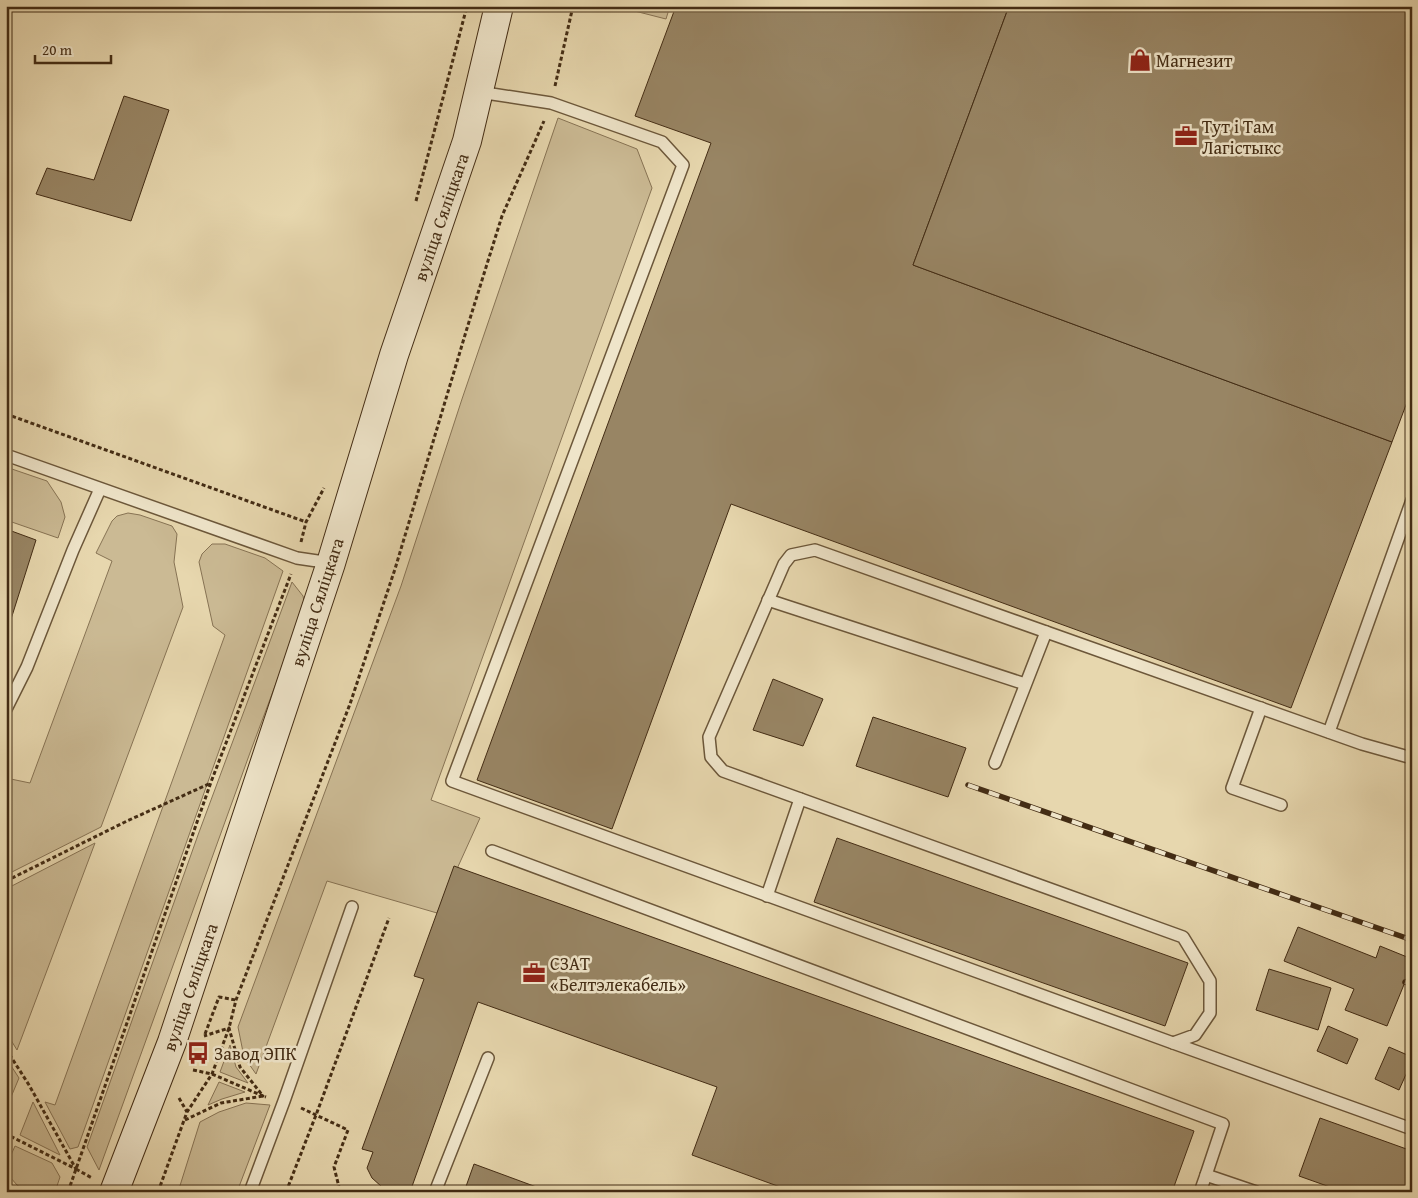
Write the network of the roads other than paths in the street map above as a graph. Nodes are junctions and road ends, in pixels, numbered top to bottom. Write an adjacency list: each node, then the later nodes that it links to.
1 (499, 6): 2 (main road, вуліца Сяліцкага)
2 (478, 92): 6 (main road, вуліца Сяліцкага); 18 (lane)
3 (6, 455): 4 (lane)
4 (100, 489): 6 (lane); 11 (lane)
5 (1412, 500): 12 (lane)
6 (331, 563): 24 (main road, вуліца Сяліцкага)
7 (768, 600): 8 (lane); 9 (lane); 15 (lane)
8 (1046, 632): 9 (lane); 10 (lane)
9 (1025, 684): 14 (lane)
10 (1261, 708): 12 (lane); 16 (lane)
11 (6, 709)
12 (1329, 732): 13 (lane)
13 (1412, 758)
14 (995, 763)
15 (800, 799): 18 (lane); 20 (lane)
16 (1281, 805)
17 (492, 851): 23 (lane)
18 (767, 896): 20 (lane)
19 (352, 907): 25 (lane)
20 (1173, 1043): 22 (lane)
21 (488, 1058): 26 (lane)
22 (1412, 1129)
23 (1206, 1175): 27 (lane); 28 (lane)
24 (114, 1192)
25 (250, 1192)
26 (435, 1192)
27 (1200, 1192)
28 (1256, 1192)

